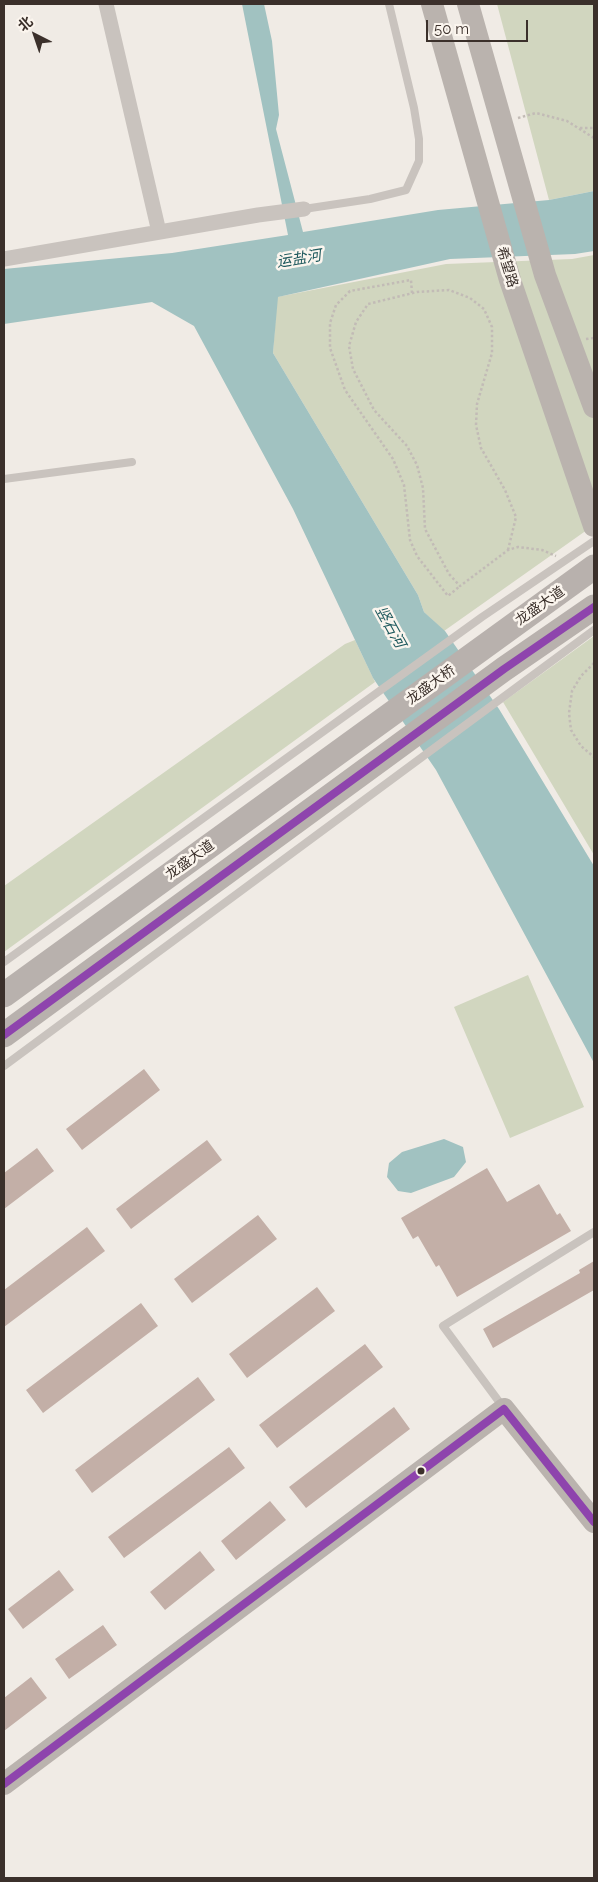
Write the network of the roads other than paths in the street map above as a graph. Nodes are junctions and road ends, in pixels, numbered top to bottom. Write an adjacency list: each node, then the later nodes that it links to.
1 (106, 4): 6 (street)
2 (389, 4): 5 (lane)
3 (432, 4): 11 (main road, 希望路)
4 (468, 4): 8 (main road)
5 (304, 209): 6 (street)
6 (159, 232): 7 (street)
7 (4, 259)
8 (594, 407)
9 (132, 462): 10 (lane)
10 (4, 479)
11 (594, 526)
12 (594, 541): 20 (lane)
13 (594, 568): 16 (main road, 龙盛大道)
14 (594, 607): 17 (main road)
15 (594, 630): 17 (lane)
16 (485, 644): 18 (main road, 龙盛大桥)
17 (512, 676): 19 (main road)
18 (376, 725): 21 (main road, 龙盛大道)
19 (406, 756): 22 (main road); 23 (lane)
20 (4, 962)
21 (4, 995)
22 (4, 1035)
23 (4, 1066)
24 (594, 1232): 25 (lane)
25 (504, 1409): 26 (main road); 27 (main road)
26 (594, 1522)
27 (4, 1784)

